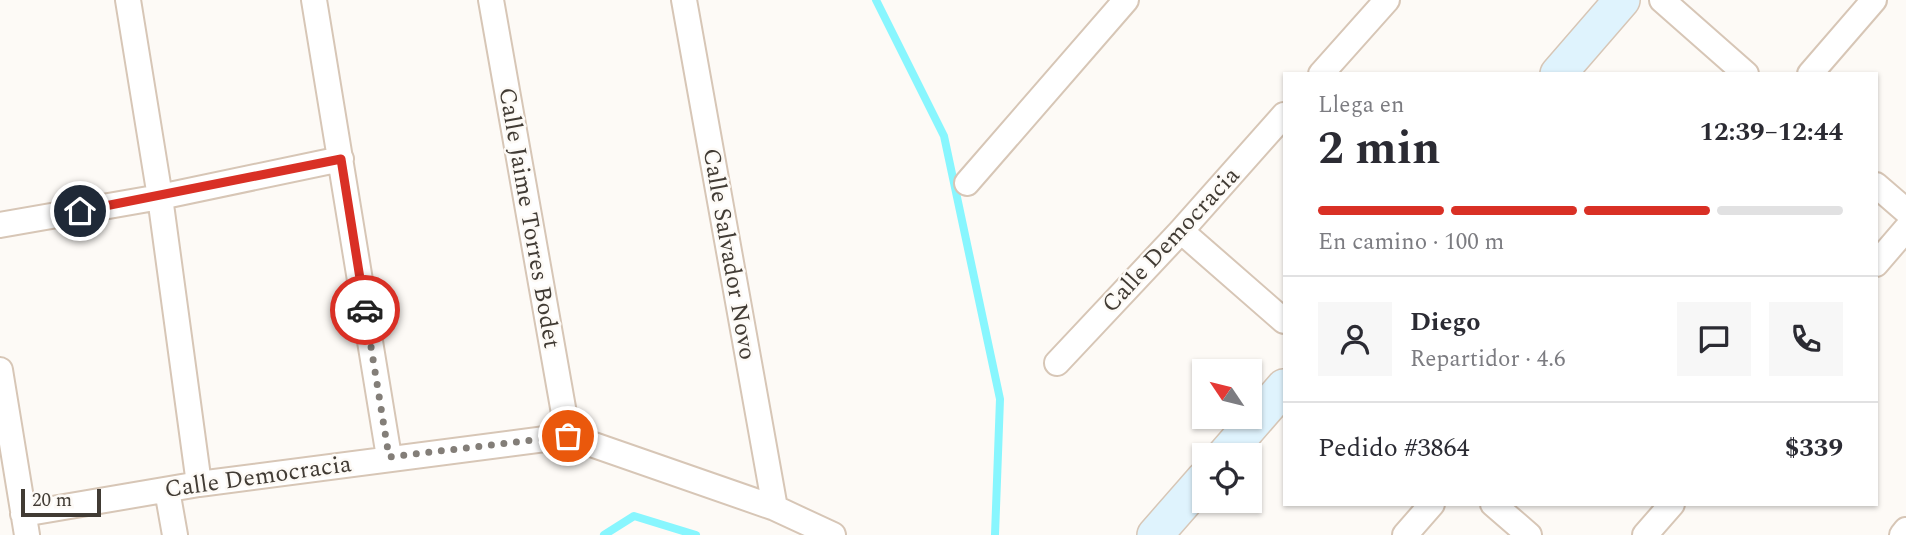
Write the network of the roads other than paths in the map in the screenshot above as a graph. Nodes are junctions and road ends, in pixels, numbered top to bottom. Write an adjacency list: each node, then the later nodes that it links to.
1 (128, 0): 18 (street)
2 (314, 0): 15 (street)
3 (491, 0): 28 (street, Calle Jaime Torres Bodet)
4 (684, 0): 37 (street, Calle Salvador Novo)
5 (1126, 0): 16 (street)
6 (1387, 0): 10 (street)
7 (1622, 0): 11 (street)
8 (1662, 0): 12 (street)
9 (1874, 0): 13 (street)
10 (1323, 72)
11 (1560, 72)
12 (1744, 72)
13 (1812, 72)
14 (1283, 116): 22 (street, Calle Democracia)
15 (341, 159): 18 (street); 30 (street)
16 (967, 183)
17 (1878, 187): 19 (street)
18 (160, 197): 20 (street); 31 (street)
19 (1906, 211)
20 (0, 225)
21 (1906, 229): 23 (street)
22 (1181, 231): 24 (street); 25 (street, Calle Democracia)
23 (1878, 262)
24 (1283, 320)
25 (1056, 363)
26 (0, 370): 38 (street)
27 (1283, 388): 29 (street)
28 (568, 436): 30 (street, Calle Democracia); 37 (street, Calle Democracia)
29 (1235, 443)
30 (389, 457): 31 (street, Calle Democracia)
31 (199, 484): 32 (street, Calle Democracia)
32 (167, 490): 38 (street, Calle Democracia); 40 (street)
33 (1192, 493): 42 (street)
34 (1430, 506): 43 (street)
35 (1495, 506): 44 (street)
36 (1670, 506): 45 (street)
37 (775, 508): 41 (street, Calle Democracia)
38 (25, 525)
39 (1906, 530): 46 (street)
40 (175, 535)
41 (833, 535)
42 (1156, 535)
43 (1405, 535)
44 (1529, 535)
45 (1645, 535)
46 (1902, 535)

